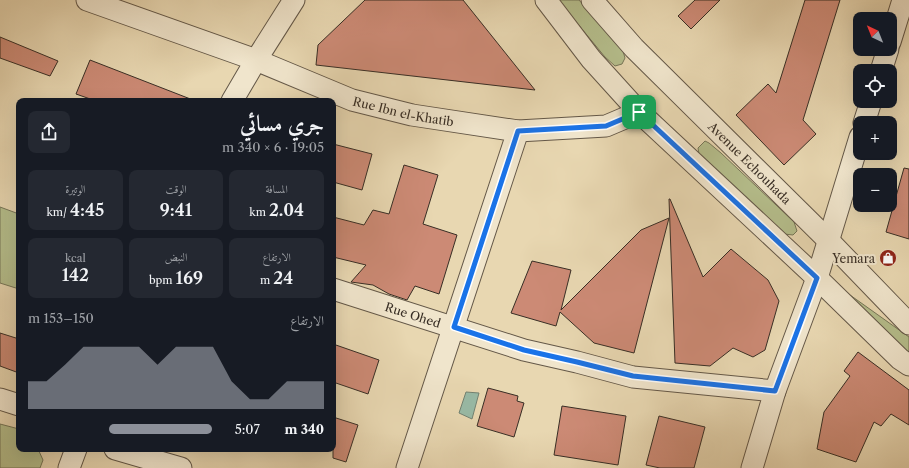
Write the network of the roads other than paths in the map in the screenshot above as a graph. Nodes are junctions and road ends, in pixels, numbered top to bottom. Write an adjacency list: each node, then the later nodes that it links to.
1 (87, 0): 7 (street, Rue Ibn el-Khatib)
2 (294, 0): 7 (street)
3 (546, 0): 9 (street)
4 (592, 0): 12 (street, Avenue Echouhada)
5 (903, 0): 6 (street)
6 (897, 19)
7 (256, 60): 8 (street); 10 (street, Rue Ibn el-Khatib)
8 (234, 98)
9 (639, 112): 10 (street, Rue Ibn el-Khatib); 13 (street)
10 (518, 131): 16 (street)
11 (853, 160): 12 (street)
12 (828, 240): 13 (street); 15 (street, Avenue Echouhada)
13 (817, 278): 17 (street); 18 (street)
14 (336, 289): 16 (street, Rue Ohed)
15 (909, 324)
16 (454, 327): 18 (street, Rue Ohed); 25 (street)
17 (909, 365)
18 (775, 391): 26 (street)
19 (0, 399): 20 (street)
20 (16, 404)
21 (75, 452): 23 (street)
22 (126, 452): 24 (street)
23 (69, 468)
24 (181, 468)
25 (406, 468)
26 (752, 468)

